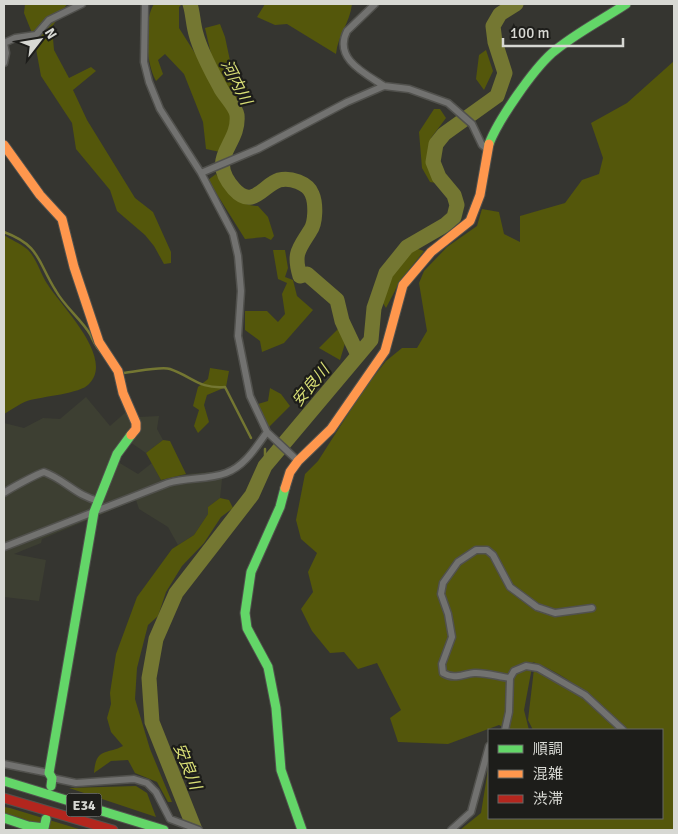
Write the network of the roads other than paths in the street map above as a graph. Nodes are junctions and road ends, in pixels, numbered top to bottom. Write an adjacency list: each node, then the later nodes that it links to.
1 (82, 4): 5 (street)
2 (145, 4): 10 (street)
3 (375, 4): 7 (street)
4 (626, 4): 9 (main road)
5 (4, 43): 6 (street)
6 (4, 63)
7 (384, 86): 9 (street); 10 (street)
8 (4, 145): 14 (main road)
9 (487, 149): 12 (main road)
10 (201, 173): 11 (street)
11 (268, 433): 12 (street); 15 (street)
12 (295, 459): 31 (main road)
13 (4, 493): 14 (street)
14 (99, 501): 15 (main road)
15 (94, 512): 16 (street); 23 (main road)
16 (4, 547)
17 (592, 608): 18 (street)
18 (510, 678): 19 (street); 20 (street)
19 (505, 729)
20 (622, 729)
21 (488, 750): 32 (street)
22 (4, 764): 23 (street)
23 (51, 779): 30 (street)
24 (4, 780): 29 (main road, E34)
25 (4, 798): 28 (main road, E34)
26 (4, 818): 27 (main road)
27 (45, 826)
28 (113, 830)
29 (164, 830)
30 (199, 830)
31 (302, 830)
32 (451, 830)

